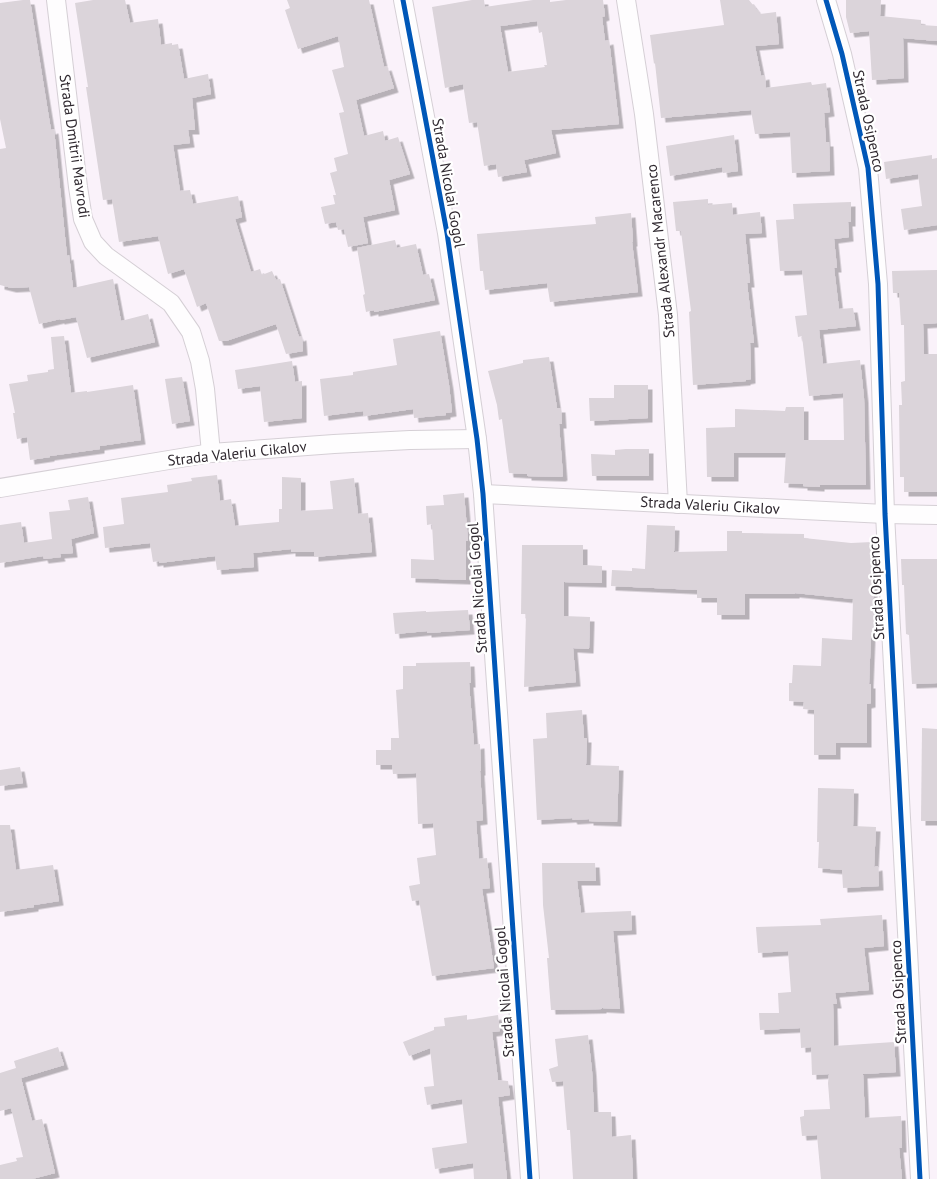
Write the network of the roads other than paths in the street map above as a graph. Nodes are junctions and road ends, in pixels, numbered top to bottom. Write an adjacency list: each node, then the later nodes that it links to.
1 (56, 0): 6 (street, Strada Dmitrii Mavrodi)
2 (403, 0): 5 (street, Strada Nicolai Gogol)
3 (626, 0): 9 (street, Strada Alexandr Macarenco)
4 (826, 0): 10 (street, Strada Osipenco)
5 (477, 439): 6 (street, Strada Valeriu Cikalov); 8 (street, Strada Nicolai Gogol)
6 (211, 454): 7 (street, Strada Valeriu Cikalov)
7 (0, 488)
8 (483, 494): 9 (street, Strada Valeriu Cikalov); 12 (street, Strada Nicolai Gogol)
9 (678, 504): 10 (street, Strada Valeriu Cikalov)
10 (885, 514): 11 (street, Strada Valeriu Cikalov); 13 (street, Strada Osipenco)
11 (937, 515)
12 (530, 1179)
13 (920, 1179)

